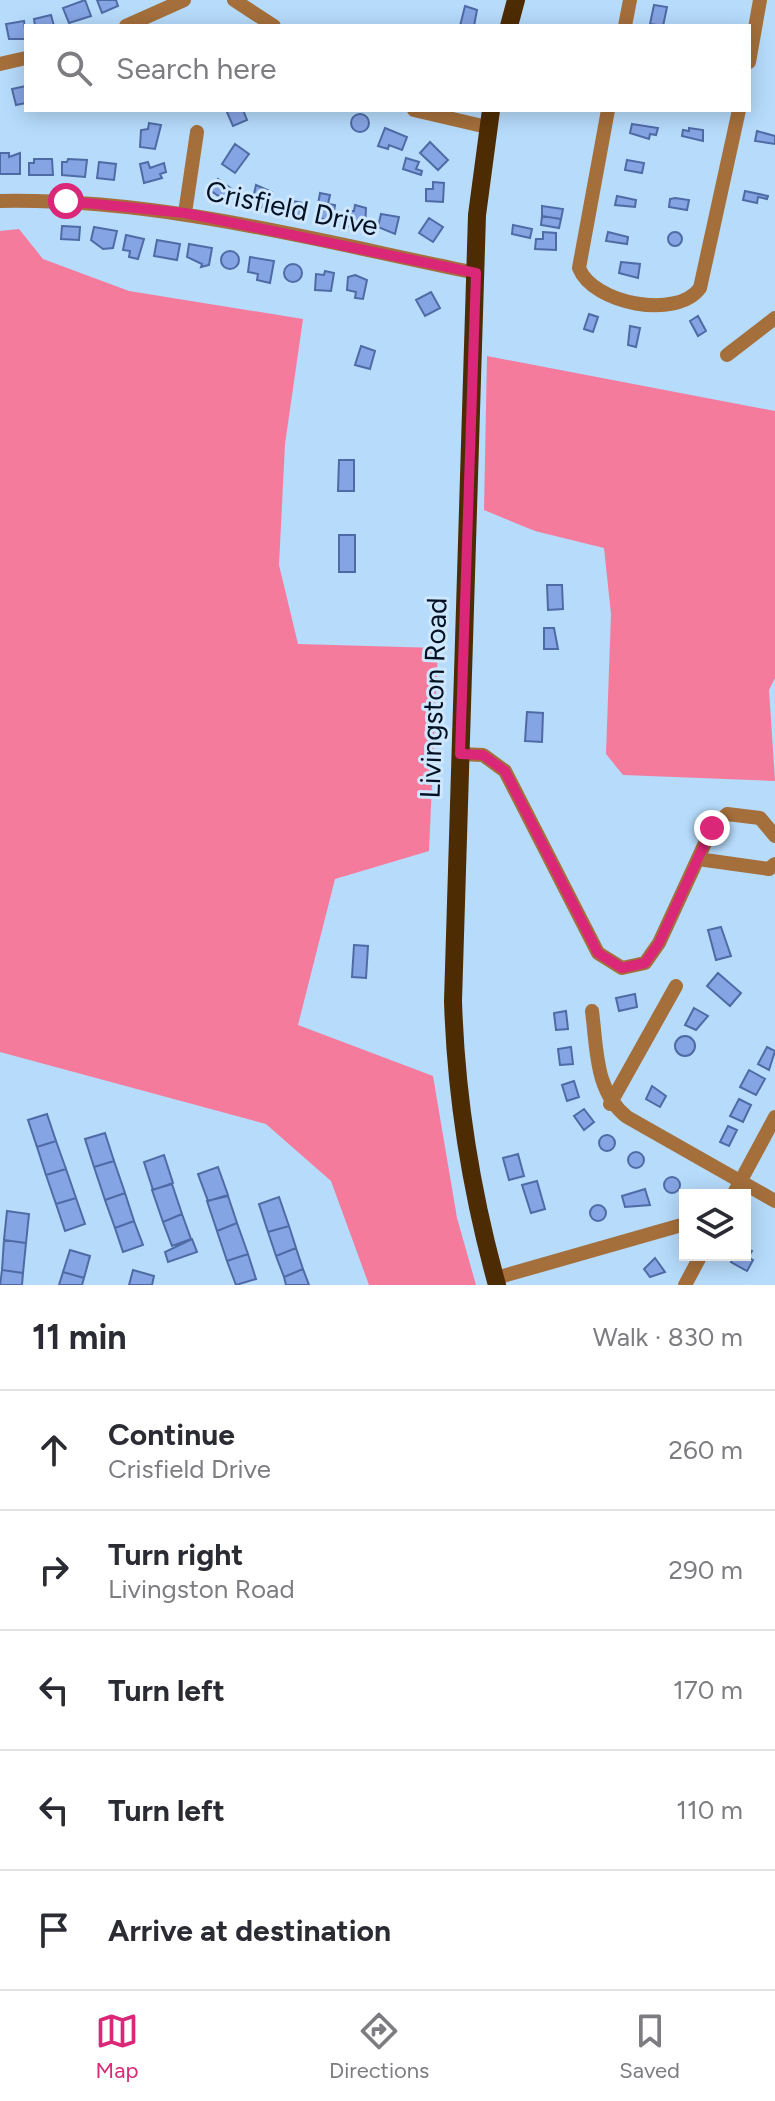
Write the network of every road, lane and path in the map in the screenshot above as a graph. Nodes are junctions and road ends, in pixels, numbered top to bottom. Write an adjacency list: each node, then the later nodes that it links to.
1 (184, 0): 6 (street)
2 (234, 0): 7 (street)
3 (516, 0): 8 (main road)
4 (630, 0): 9 (street)
5 (760, 0): 10 (street)
6 (130, 24)
7 (271, 24)
8 (510, 24)
9 (625, 24)
10 (751, 51)
11 (24, 58): 12 (street)
12 (0, 64)
13 (433, 112): 16 (street)
14 (608, 112): 15 (street)
15 (739, 112)
16 (489, 118): 20 (main road, Livingston Road)
17 (197, 132): 19 (street)
18 (0, 201): 19 (street, Crisfield Drive)
19 (185, 213): 20 (street, Crisfield Drive)
20 (476, 273): 23 (main road, Livingston Road)
21 (775, 318): 22 (street)
22 (727, 355)
23 (460, 754): 25 (street); 35 (main road, Livingston Road)
24 (775, 836): 25 (street)
25 (698, 859): 26 (street)
26 (775, 864)
27 (676, 986): 29 (street)
28 (592, 1011): 29 (street)
29 (610, 1104): 31 (street)
30 (775, 1117): 31 (street)
31 (737, 1188): 32 (street)
32 (775, 1201)
33 (679, 1226): 35 (street)
34 (698, 1261): 36 (street)
35 (496, 1282)
36 (685, 1285)

